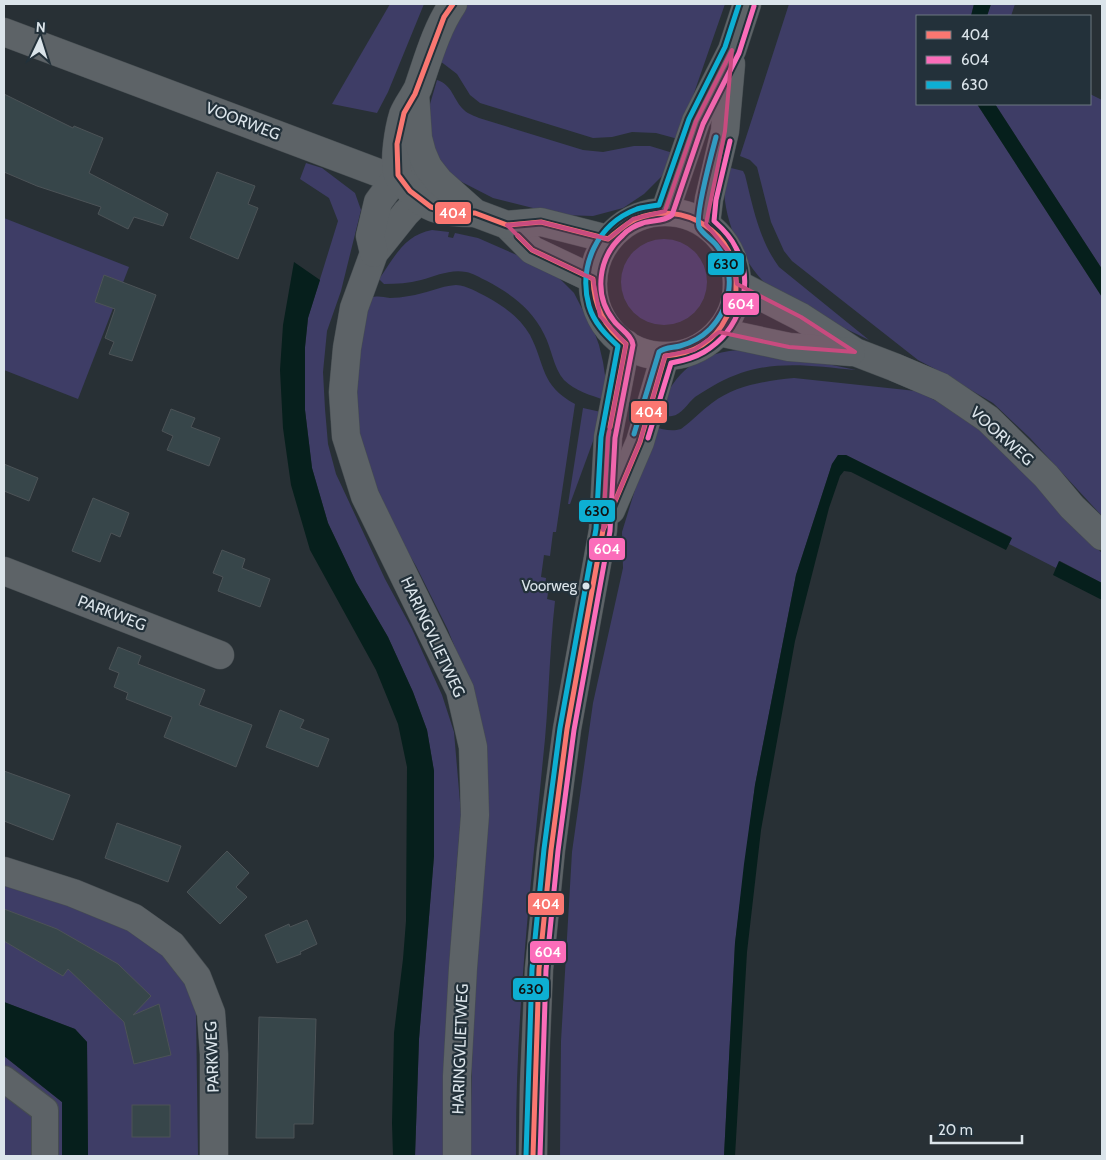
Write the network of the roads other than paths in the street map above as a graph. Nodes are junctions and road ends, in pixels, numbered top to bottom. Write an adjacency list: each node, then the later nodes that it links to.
1 (453, 4): 5 (street)
2 (747, 4): 4 (street)
3 (4, 32): 7 (street, VOORWEG)
4 (732, 50): 9 (street); 11 (street)
5 (415, 94): 6 (street); 7 (street)
6 (428, 167): 7 (street); 8 (street, HARINGVLIETWEG); 10 (street)
7 (398, 175): 8 (street); 14 (street, HARINGVLIETWEG)
8 (419, 200): 10 (street); 14 (street, HARINGVLIETWEG)
9 (665, 211): 11 (street); 13 (street)
10 (475, 212): 12 (street)
11 (706, 224): 16 (street)
12 (507, 226): 13 (street); 15 (street)
13 (608, 239): 15 (street)
14 (374, 253): 29 (street, HARINGVLIETWEG)
15 (592, 279): 18 (street)
16 (738, 284): 17 (street); 19 (street, VOORWEG)
17 (719, 332): 19 (street, VOORWEG); 20 (street)
18 (626, 344): 20 (street); 21 (street)
19 (855, 352): 22 (street, VOORWEG)
20 (665, 356): 21 (street)
21 (603, 530): 30 (street)
22 (1102, 536)
23 (4, 571): 24 (street, PARKWEG)
24 (220, 655)
25 (4, 871): 28 (street, PARKWEG)
26 (4, 1079): 27 (street)
27 (45, 1156)
28 (214, 1156)
29 (457, 1156)
30 (533, 1156)

